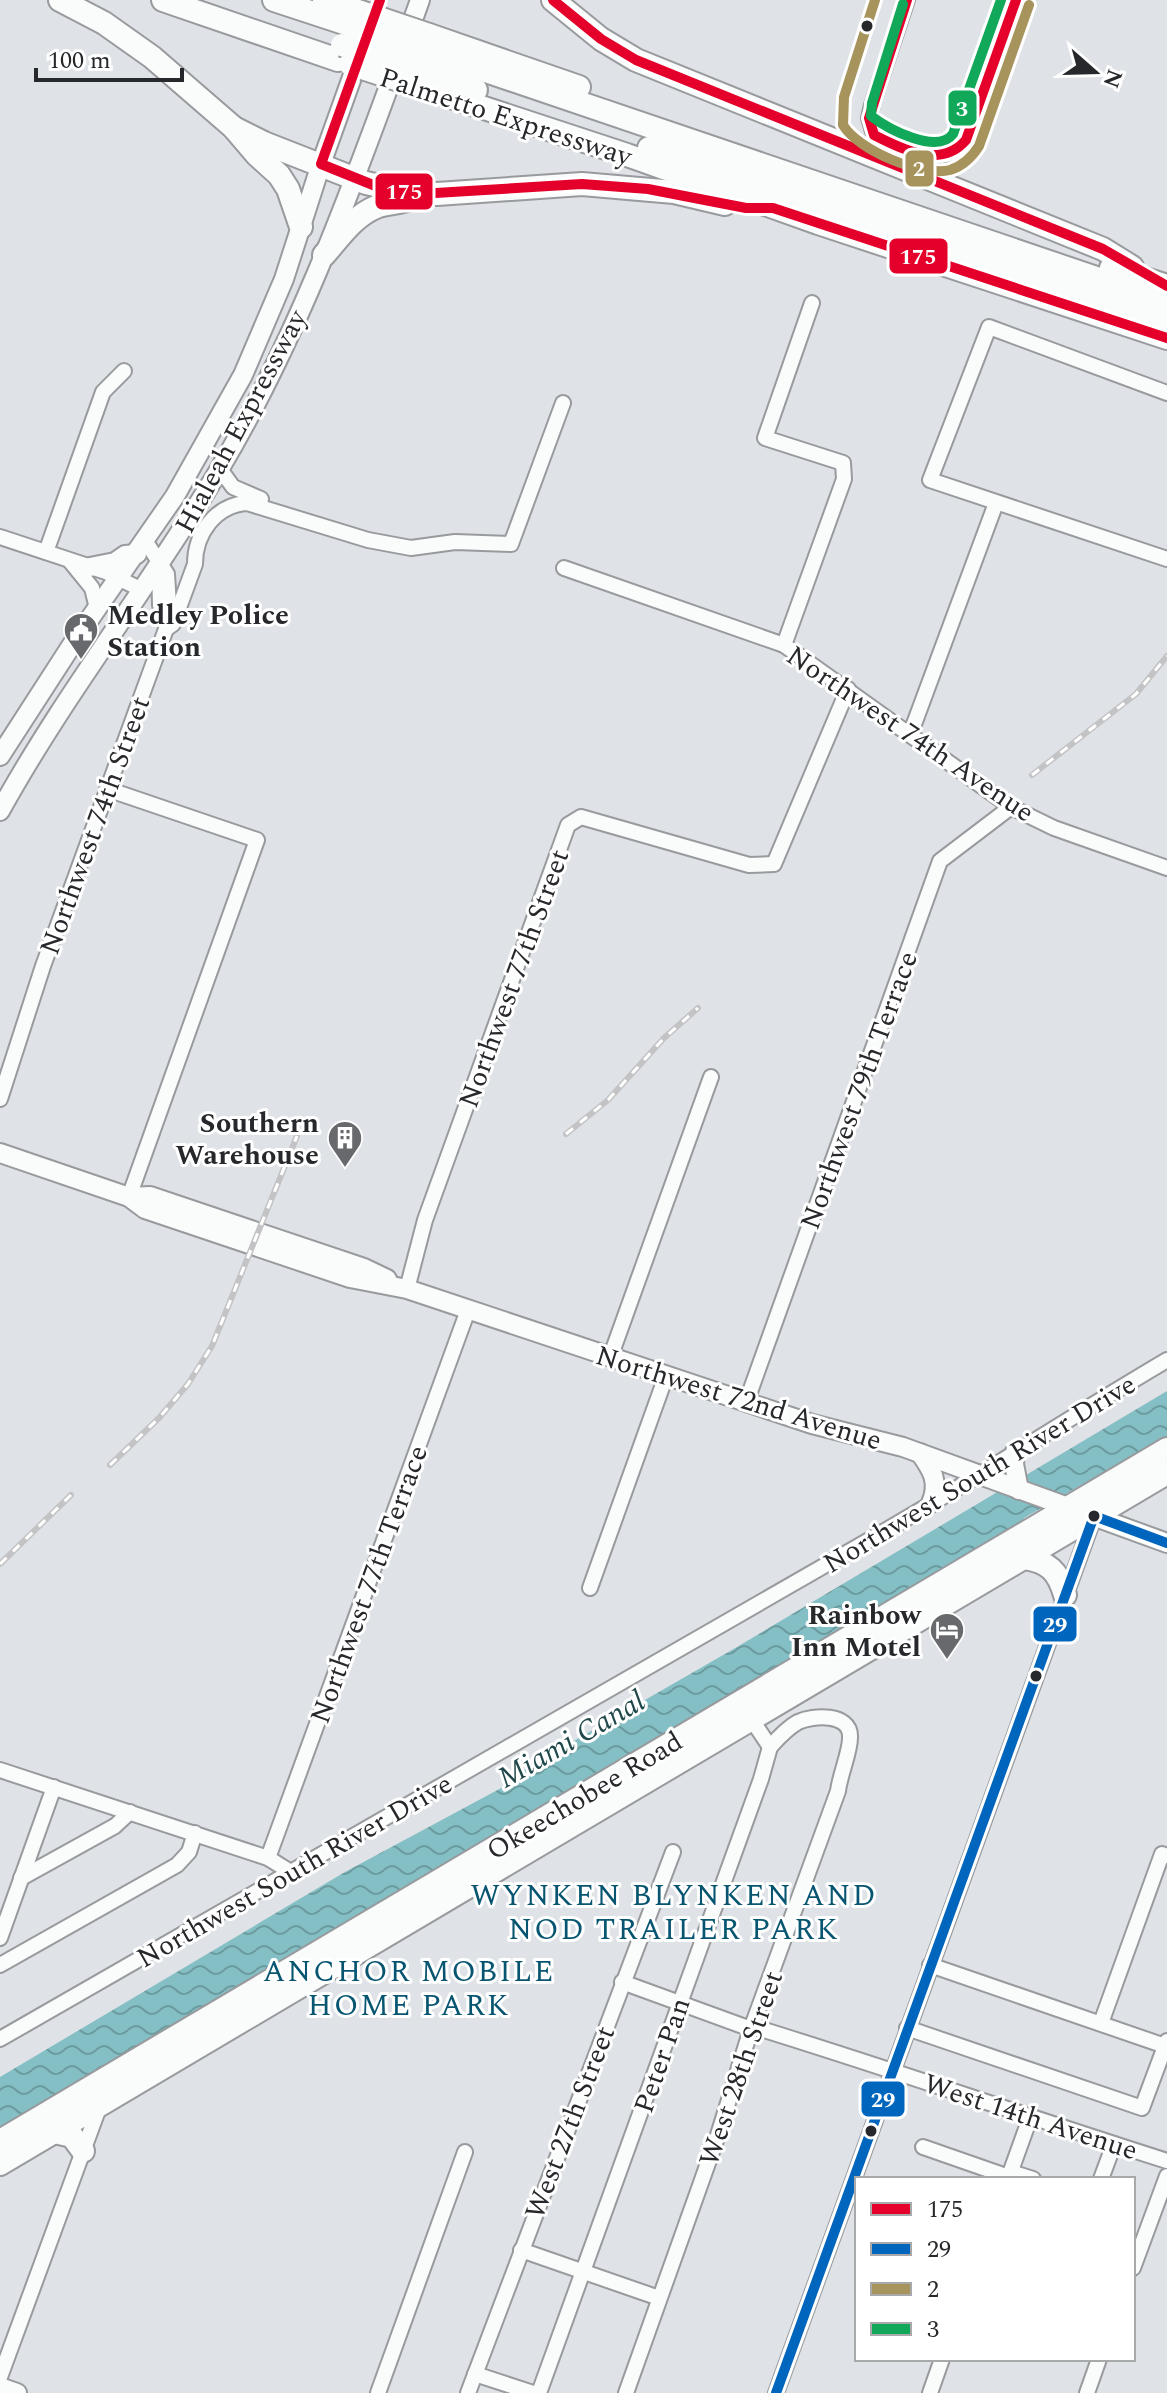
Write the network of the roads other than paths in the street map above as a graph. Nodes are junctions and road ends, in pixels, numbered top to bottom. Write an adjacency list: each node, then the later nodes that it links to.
1 (60, 0): 13 (highway)
2 (163, 0): 11 (highway, Palmetto Expressway)
3 (208, 0): 11 (highway)
4 (274, 0): 11 (highway)
5 (324, 0): 11 (highway, Palmetto Expressway)
6 (380, 0): 14 (main road, Hialeah Expressway)
7 (420, 0): 15 (main road, Hialeah Expressway)
8 (553, 0): 21 (highway)
9 (907, 0): 10 (street)
10 (1016, 0)
11 (346, 35): 12 (highway, Palmetto Expressway, bridge); 12 (highway, Palmetto Expressway, bridge)
12 (420, 60): 16 (highway, Palmetto Expressway); 16 (highway, Palmetto Expressway)
13 (234, 128): 14 (highway); 19 (highway)
14 (321, 164): 15 (highway); 19 (main road, Hialeah Expressway)
15 (355, 178): 17 (highway); 20 (main road, Hialeah Expressway)
16 (770, 189): 17 (highway); 18 (highway, Palmetto Expressway); 18 (highway, Palmetto Expressway)
17 (419, 194): 20 (highway)
18 (823, 198): 21 (highway, Palmetto Expressway); 23 (highway); 24 (highway, Palmetto Expressway)
19 (301, 227): 32 (main road, Hialeah Expressway)
20 (324, 255): 28 (main road, Hialeah Expressway)
21 (1165, 291)
22 (812, 303): 44 (street)
23 (1167, 321)
24 (1167, 338)
25 (124, 371): 33 (street)
26 (1167, 393): 29 (street)
27 (563, 403): 30 (street)
28 (220, 469): 30 (street); 37 (main road, Hialeah Expressway)
29 (996, 503): 35 (street); 46 (street)
30 (270, 508): 34 (street, Northwest 74th Street)
31 (0, 537): 33 (street)
32 (141, 548): 37 (street); 38 (main road); 40 (main road, Hialeah Expressway)
33 (46, 552): 36 (street)
34 (195, 556): 43 (street, Northwest 74th Street); 43 (street, Northwest 74th Street)
35 (1167, 559)
36 (70, 560): 38 (street); 42 (street)
37 (159, 565): 41 (main road, Hialeah Expressway); 43 (street)
38 (90, 567): 40 (street)
39 (564, 568): 44 (street, Northwest 74th Avenue)
40 (119, 578): 41 (street); 42 (main road, Hialeah Expressway)
41 (142, 590): 50 (main road, Hialeah Expressway)
42 (97, 608): 47 (main road, Hialeah Expressway)
43 (166, 619): 48 (street, Northwest 74th Street)
44 (784, 645): 45 (street, Northwest 74th Avenue)
45 (848, 689): 46 (street, Northwest 74th Avenue); 56 (street, Northwest 77th Street)
46 (910, 735): 49 (street, Northwest 74th Avenue)
47 (0, 756)
48 (107, 789): 53 (street, Northwest 74th Street); 55 (street)
49 (1011, 807): 51 (street, Northwest 74th Avenue); 61 (street, Northwest 79th Terrace)
50 (0, 811)
51 (1167, 867)
52 (711, 1077): 58 (street)
53 (0, 1099)
54 (0, 1153): 55 (main road, Northwest 72nd Avenue)
55 (129, 1197): 56 (main road, Northwest 72nd Avenue)
56 (407, 1289): 57 (main road, Northwest 72nd Avenue)
57 (468, 1310): 58 (main road, Northwest 72nd Avenue); 83 (street, Northwest 77th Terrace)
58 (610, 1358): 60 (main road, Northwest 72nd Avenue)
59 (1167, 1360): 64 (street, Northwest South River Drive)
60 (666, 1376): 61 (main road, Northwest 72nd Avenue); 73 (street)
61 (746, 1403): 63 (main road, Northwest 72nd Avenue)
62 (1167, 1449): 69 (highway, Okeechobee Road)
63 (920, 1453): 66 (main road, Northwest 72nd Avenue); 68 (main road)
64 (1014, 1459): 66 (street, Northwest South River Drive); 67 (main road)
65 (1167, 1473): 70 (highway, Okeechobee Road)
66 (977, 1475): 67 (main road, Northwest 72nd Avenue); 68 (street, Northwest South River Drive)
67 (1011, 1487): 69 (main road, Northwest 72nd Avenue)
68 (931, 1503): 84 (street, Northwest South River Drive)
69 (1063, 1505): 70 (main road, Northwest 72nd Avenue); 96 (highway, Okeechobee Road)
70 (1094, 1516): 71 (main road, Northwest 72nd Avenue); 72 (highway, Okeechobee Road); 74 (street)
71 (1167, 1543)
72 (1024, 1558): 74 (highway); 75 (highway, Okeechobee Road)
73 (590, 1588)
74 (1065, 1595): 88 (street)
75 (752, 1720): 76 (street); 98 (highway, Okeechobee Road)
76 (770, 1747): 90 (street, Peter Pan); 93 (street, West 28th Street)
77 (0, 1770): 78 (street)
78 (54, 1787): 79 (street); 85 (street)
79 (130, 1812): 80 (street); 85 (street)
80 (195, 1833): 83 (street); 87 (street)
81 (673, 1852): 89 (street, West 27th Street)
82 (1167, 1856): 91 (street)
83 (268, 1858): 84 (street)
84 (289, 1871): 94 (street, Northwest South River Drive)
85 (21, 1878): 86 (street)
86 (0, 1938)
87 (0, 1965)
88 (930, 1965): 91 (street); 92 (street)
89 (622, 1982): 90 (street, West 14th Avenue); 111 (street, West 27th Street)
90 (679, 2002): 93 (street, West 14th Avenue); 113 (street, Peter Pan)
91 (1101, 2023): 95 (street)
92 (907, 2028): 95 (street); 97 (street)
93 (751, 2029): 97 (street, West 14th Avenue); 114 (street, West 28th Street)
94 (0, 2039)
95 (1166, 2043)
96 (128, 2065): 98 (highway); 101 (highway, Okeechobee Road)
97 (892, 2070): 99 (street, West 14th Avenue); 126 (street)
98 (100, 2105): 100 (highway, Okeechobee Road); 104 (street)
99 (1030, 2118): 102 (street, West 14th Avenue); 108 (street)
100 (55, 2132): 104 (highway); 107 (highway, Okeechobee Road)
101 (0, 2141)
102 (1114, 2144): 106 (street, West 14th Avenue); 110 (street)
103 (923, 2147): 108 (street)
104 (83, 2151): 118 (street)
105 (465, 2152): 121 (street)
106 (1167, 2161)
107 (0, 2164)
108 (1009, 2176)
109 (1167, 2176): 112 (street)
110 (1102, 2177)
111 (521, 2250): 113 (street); 117 (street, West 27th Street)
112 (1135, 2263)
113 (585, 2272): 114 (street); 124 (street, Peter Pan)
114 (659, 2298): 125 (street, West 28th Street)
115 (941, 2361): 127 (street)
116 (1098, 2361): 128 (street)
117 (475, 2374): 122 (street, West 27th Street); 123 (street)
118 (0, 2377)
119 (0, 2387): 120 (main road)
120 (17, 2393)
121 (378, 2393)
122 (468, 2393)
123 (533, 2393)
124 (539, 2393)
125 (626, 2393)
126 (776, 2393)
127 (930, 2393)
128 (1087, 2393)

